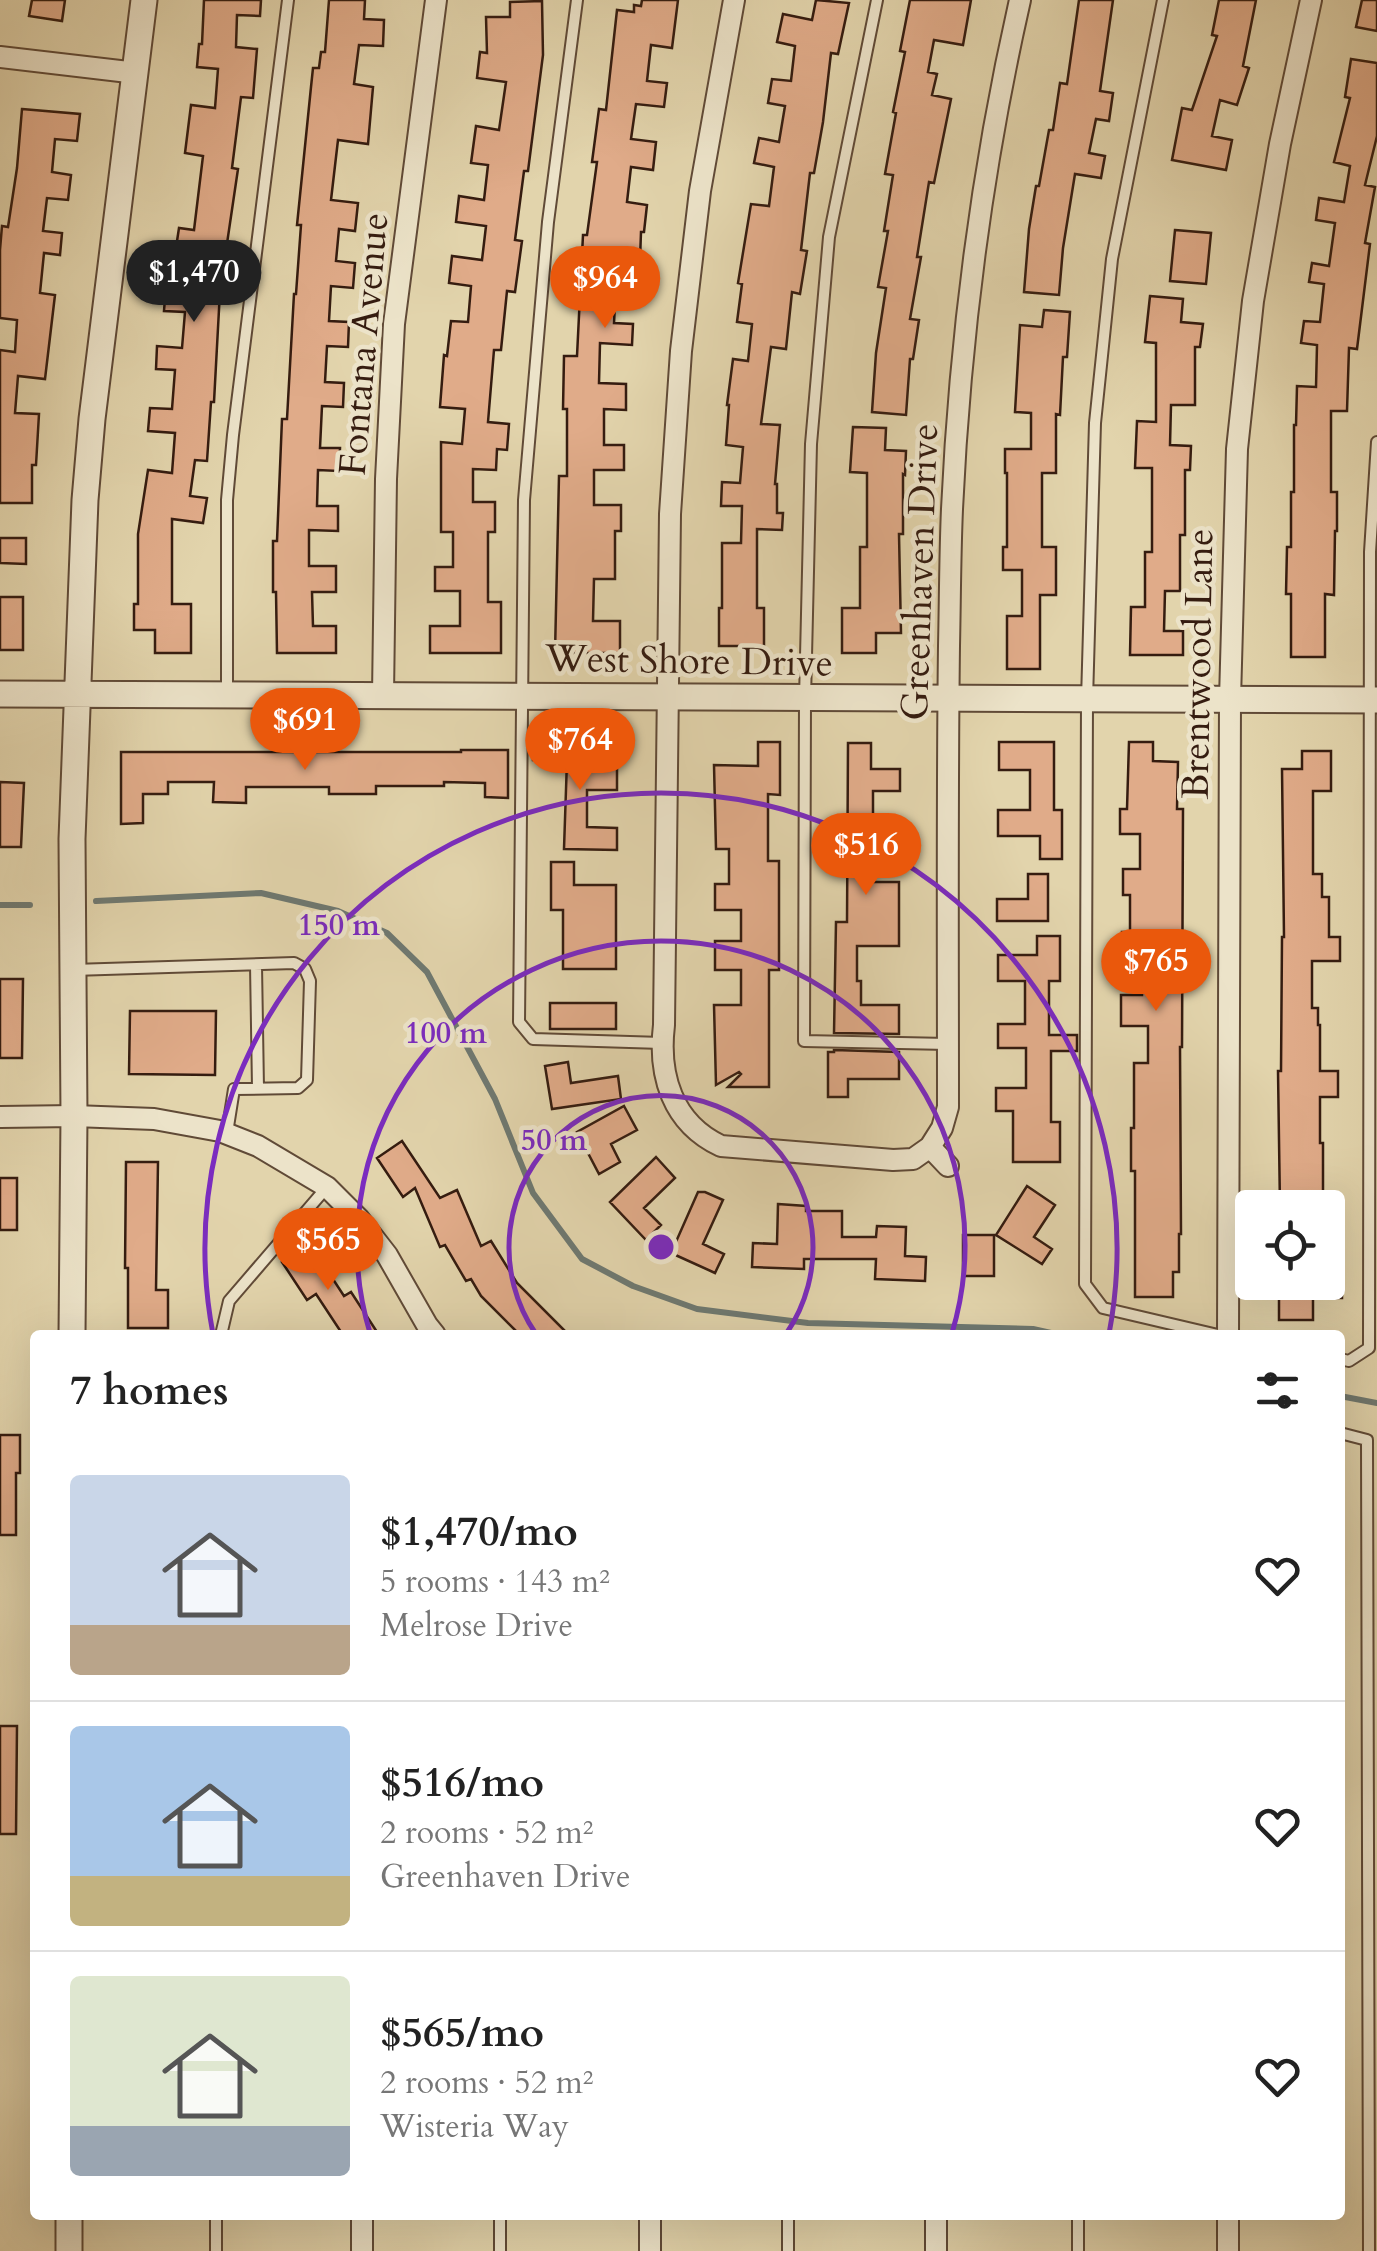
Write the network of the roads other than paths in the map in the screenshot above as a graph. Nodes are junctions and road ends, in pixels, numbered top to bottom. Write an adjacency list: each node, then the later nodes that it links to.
1 (144, 0): 11 (street)
2 (288, 0): 14 (lane)
3 (436, 0): 15 (street, Fontana Avenue)
4 (576, 0): 17 (lane)
5 (734, 0): 18 (street)
6 (876, 0): 19 (lane)
7 (1020, 0): 21 (street, Greenhaven Drive)
8 (1162, 0): 22 (lane)
9 (1311, 0): 20 (street, Brentwood Lane)
10 (0, 57): 11 (street)
11 (137, 73): 16 (street)
12 (1377, 442): 23 (lane)
13 (0, 694): 16 (street, West Shore Drive)
14 (227, 695): 15 (street, West Shore Drive); 16 (street, West Shore Drive)
15 (383, 695): 17 (street, West Shore Drive)
16 (76, 696): 25 (street)
17 (522, 696): 18 (street, West Shore Drive); 26 (lane)
18 (667, 698): 19 (street, West Shore Drive); 26 (street)
19 (805, 699): 21 (street, West Shore Drive); 27 (lane)
20 (1230, 699): 22 (street, West Shore Drive); 23 (street, West Shore Drive); 39 (street, Brentwood Lane)
21 (948, 700): 22 (street, West Shore Drive); 27 (street, Greenhaven Drive)
22 (1087, 700): 38 (lane)
23 (1374, 700): 40 (lane)
24 (256, 965): 25 (lane); 28 (lane); 28 (lane)
25 (73, 970): 29 (street)
26 (662, 1042): 32 (street)
27 (948, 1044): 32 (street, Greenhaven Drive)
28 (258, 1088): 31 (lane)
29 (74, 1116): 30 (street); 31 (street); 35 (street)
30 (0, 1117)
31 (226, 1133): 34 (street)
32 (930, 1147): 33 (street)
33 (948, 1166)
34 (327, 1187): 36 (lane); 37 (street)
35 (72, 1330)
36 (222, 1330)
37 (432, 1330)
38 (1197, 1330)
39 (1228, 1330)
40 (1345, 1360)
41 (1345, 1435): 42 (lane)
42 (1372, 2104): 61 (lane)
43 (70, 2220): 52 (street)
44 (216, 2220): 53 (lane)
45 (362, 2220): 54 (street)
46 (500, 2220): 55 (lane)
47 (650, 2220): 56 (street)
48 (788, 2220): 57 (lane)
49 (936, 2220): 58 (street)
50 (1078, 2220): 59 (lane)
51 (1228, 2220): 60 (street)
52 (69, 2251)
53 (216, 2251)
54 (362, 2251)
55 (500, 2251)
56 (650, 2251)
57 (788, 2251)
58 (936, 2251)
59 (1078, 2251)
60 (1228, 2251)
61 (1369, 2251)

